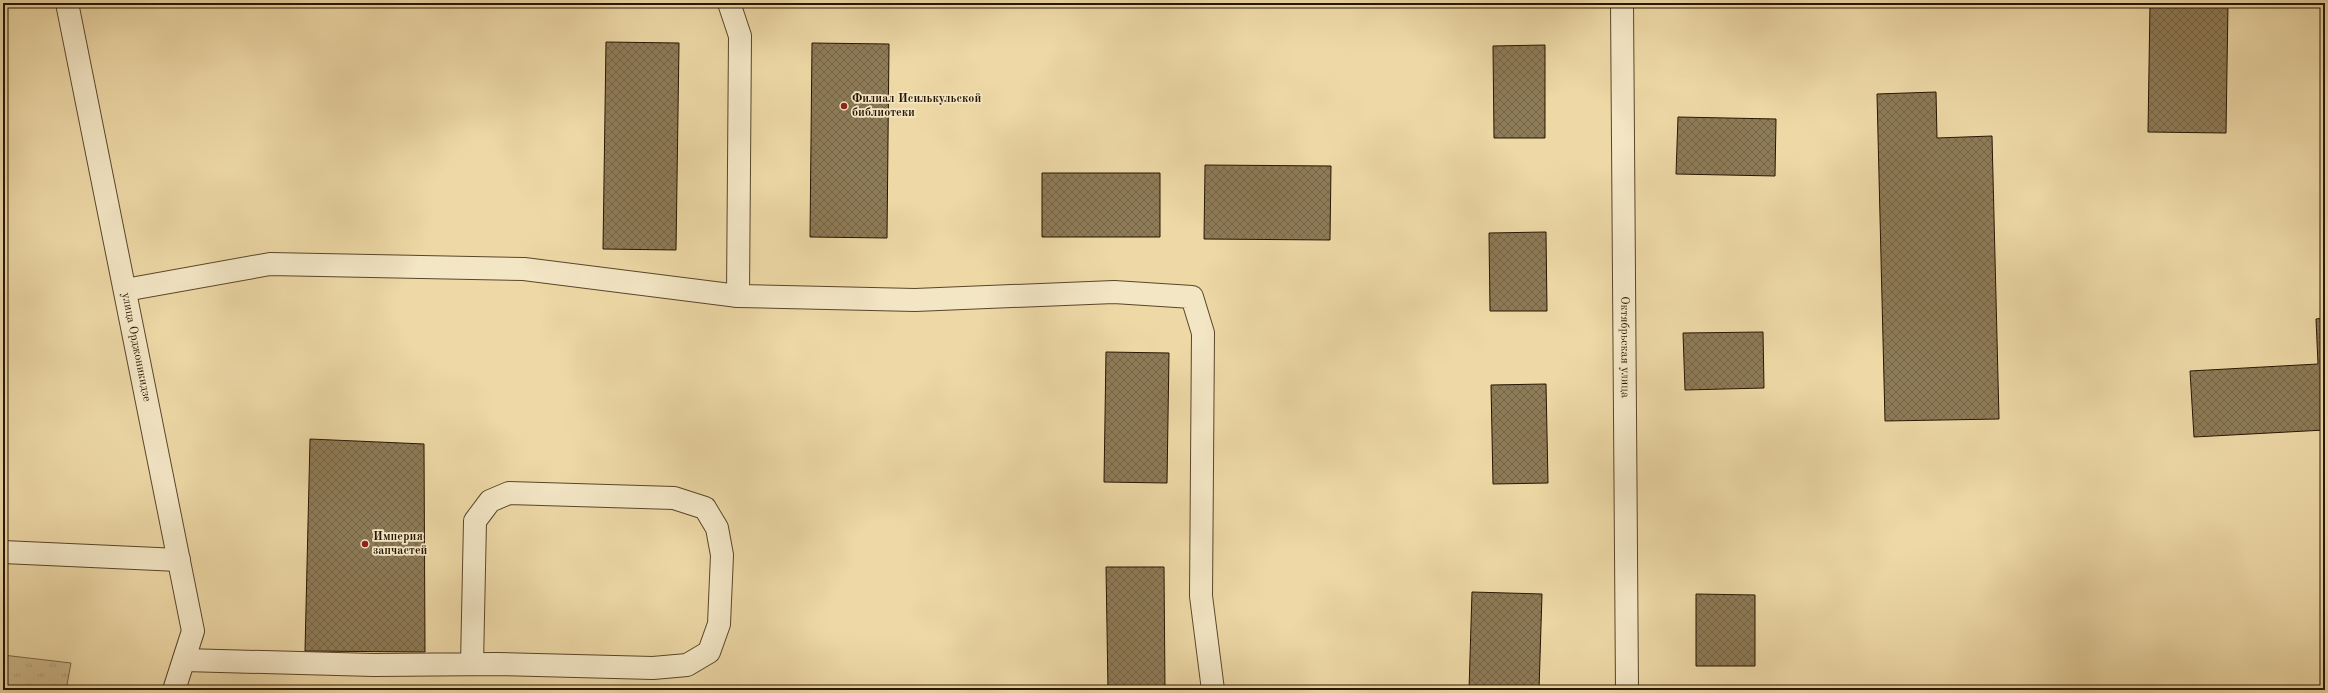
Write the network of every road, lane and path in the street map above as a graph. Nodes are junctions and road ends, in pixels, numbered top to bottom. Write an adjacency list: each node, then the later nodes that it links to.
1 (67, 3): 4 (street, улица Орджоникидзе)
2 (729, 3): 5 (street)
3 (1622, 3): 12 (street, Октябрьская улица)
4 (126, 290): 5 (street); 7 (street, улица Орджоникидзе)
5 (738, 296): 11 (street)
6 (3, 552): 7 (street)
7 (179, 560): 8 (street, улица Орджоникидзе)
8 (184, 660): 9 (street); 10 (street, улица Орджоникидзе)
9 (472, 664): 9 (street)
10 (174, 690)
11 (1213, 690)
12 (1627, 690)

